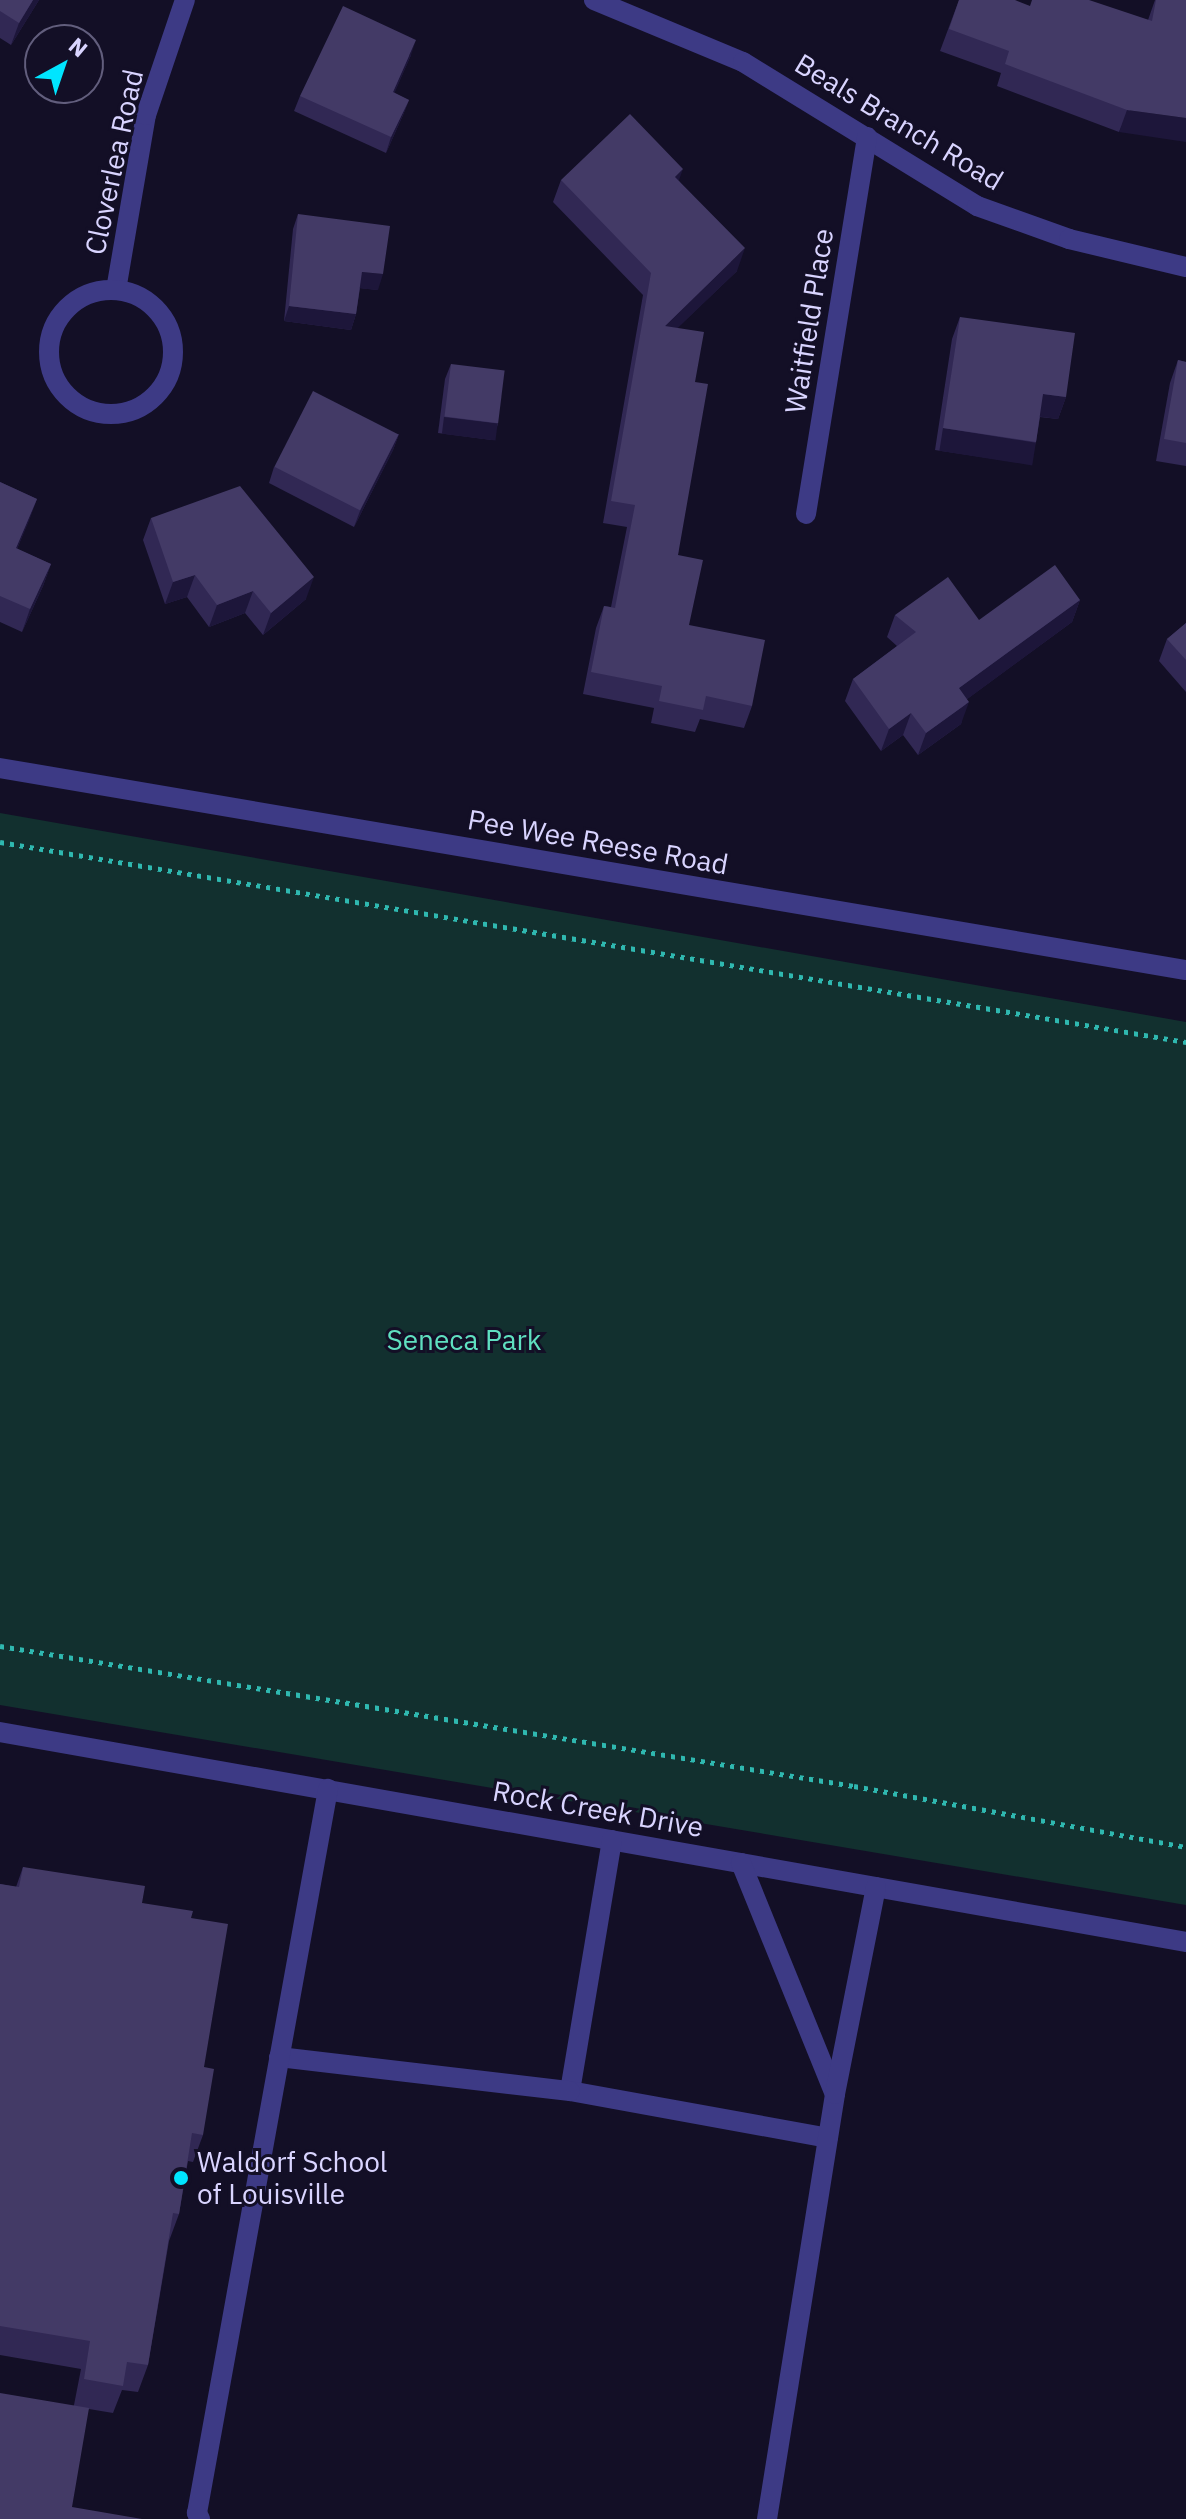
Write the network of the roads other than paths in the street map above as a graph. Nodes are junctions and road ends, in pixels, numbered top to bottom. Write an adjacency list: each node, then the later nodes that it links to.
1 (185, 0): 5 (street, Cloverlea Road)
2 (594, 0): 3 (street, Beals Branch Road)
3 (867, 137): 4 (street, Beals Branch Road); 6 (street, Waitfield Place)
4 (1186, 267)
5 (116, 290): 5 (street, Cloverlea Road)
6 (806, 514)
7 (0, 768): 8 (street, Pee Wee Reese Road)
8 (1186, 970)
9 (0, 1732): 10 (street, Rock Creek Drive)
10 (328, 1789): 11 (street, Rock Creek Drive); 15 (street)
11 (612, 1840): 12 (street, Rock Creek Drive); 16 (street)
12 (741, 1863): 13 (street, Rock Creek Drive); 17 (street)
13 (876, 1887): 14 (street, Rock Creek Drive); 17 (street)
14 (1186, 1942)
15 (279, 2057): 16 (street); 19 (street)
16 (570, 2091): 18 (street)
17 (835, 2094): 18 (street)
18 (828, 2138): 20 (street)
19 (200, 2519)
20 (767, 2519)

